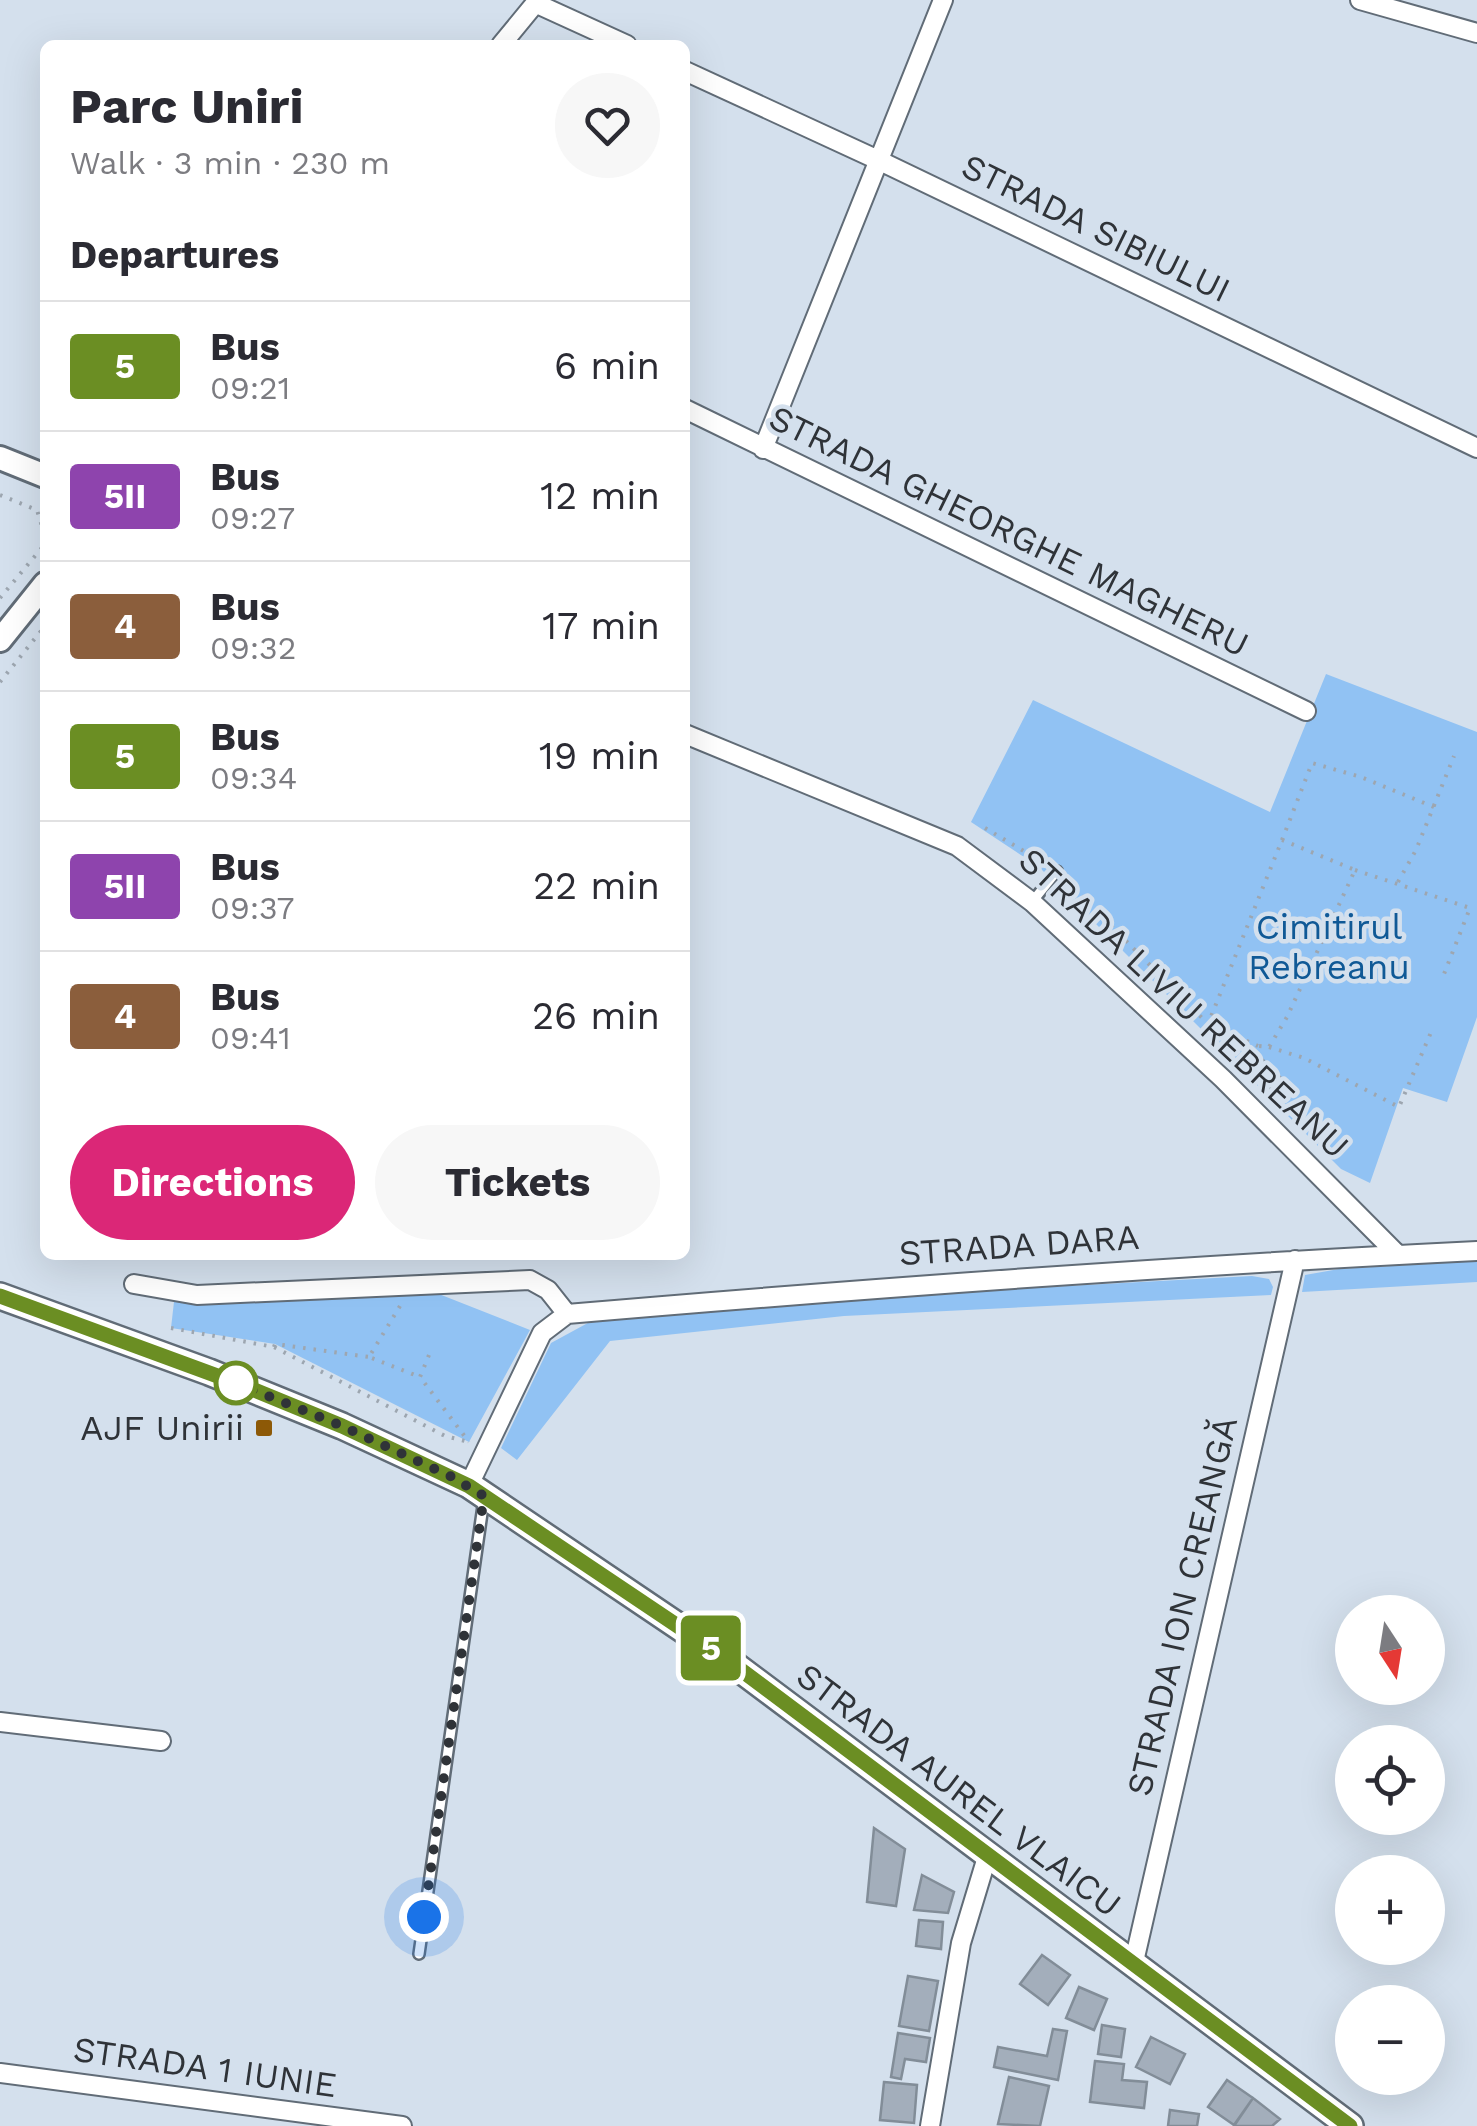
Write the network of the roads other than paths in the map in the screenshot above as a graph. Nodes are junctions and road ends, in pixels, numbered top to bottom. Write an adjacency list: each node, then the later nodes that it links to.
1 (943, 0): 8 (street)
2 (1360, 0): 4 (street)
3 (536, 2): 5 (street); 6 (street)
4 (1477, 34)
5 (505, 40)
6 (616, 40)
7 (690, 74): 8 (street, STRADA SIBIULUI)
8 (878, 160): 10 (street, STRADA SIBIULUI); 11 (street)
9 (690, 412): 11 (street, STRADA GHEORGHE MAGHERU)
10 (1477, 448)
11 (763, 449): 16 (street, STRADA GHEORGHE MAGHERU)
12 (0, 458): 13 (main road)
13 (40, 474)
14 (40, 590): 15 (main road)
15 (0, 640)
16 (1306, 711)
17 (690, 736): 19 (street, STRADA LIVIU REBREANU)
18 (1057, 871): 19 (lane)
19 (1032, 902): 21 (street, STRADA LIVIU REBREANU)
20 (1477, 1251): 21 (street, STRADA DARA)
21 (1398, 1255): 22 (street, STRADA DARA)
22 (1295, 1260): 25 (street, STRADA DARA); 31 (street, STRADA ION CREANGĂ)
23 (134, 1284): 25 (street)
24 (0, 1296): 26 (main road, STRADA AUREL VLAICU)
25 (567, 1314): 26 (street)
26 (477, 1491): 29 (main road, STRADA AUREL VLAICU); 30 (lane)
27 (0, 1722): 28 (street)
28 (160, 1741)
29 (987, 1857): 31 (main road, STRADA AUREL VLAICU); 34 (street)
30 (419, 1954)
31 (1133, 1966): 35 (main road, STRADA AUREL VLAICU)
32 (0, 2073): 33 (street, STRADA 1 IUNIE)
33 (402, 2126)
34 (930, 2126)
35 (1350, 2126)

